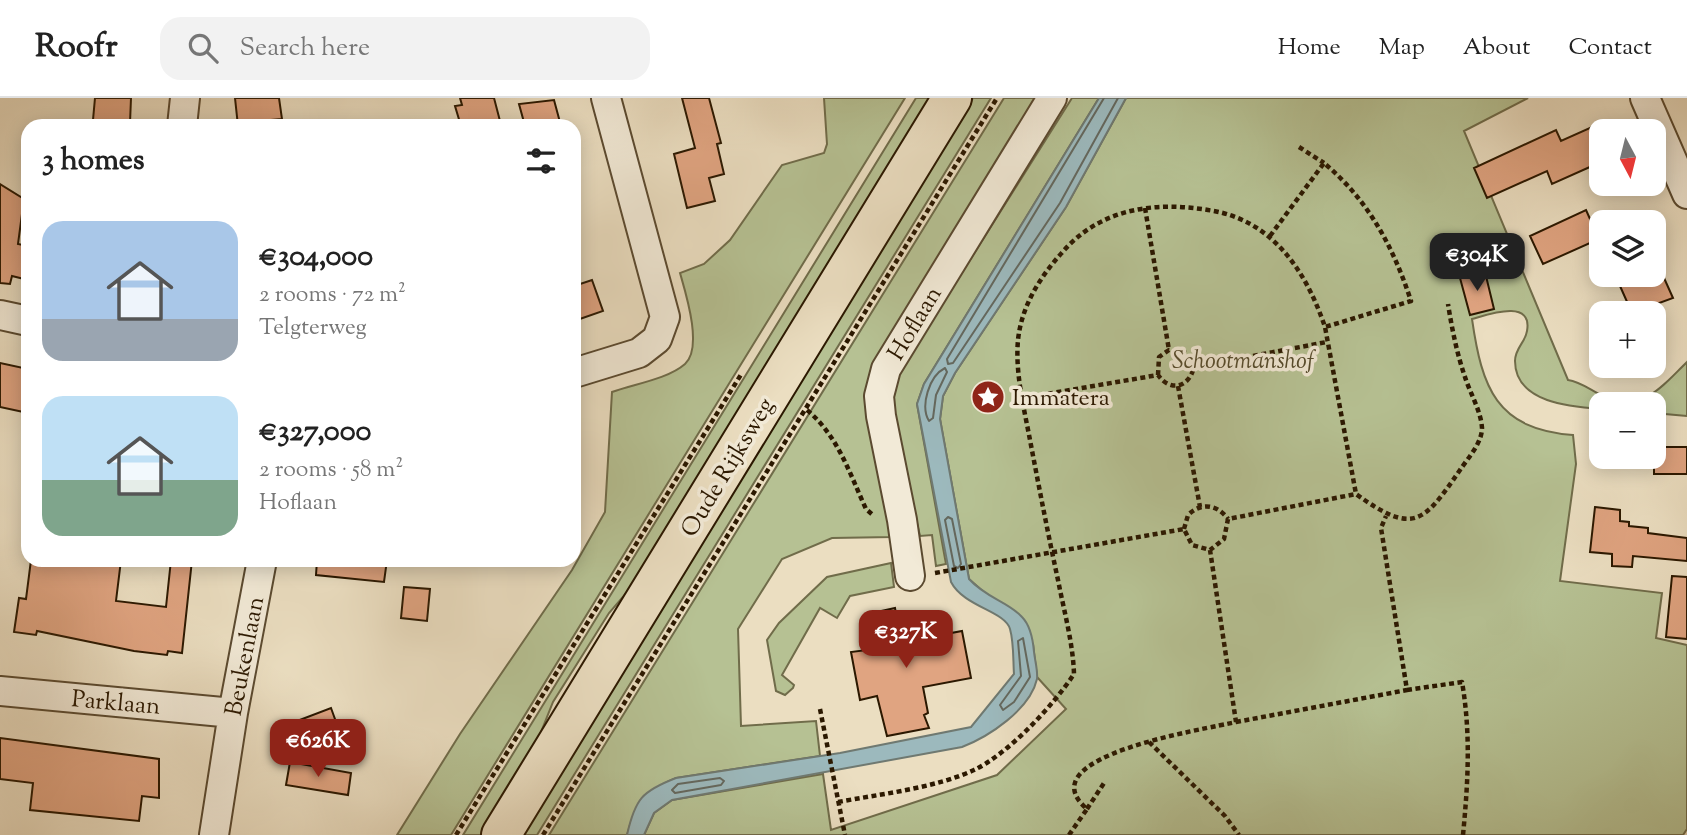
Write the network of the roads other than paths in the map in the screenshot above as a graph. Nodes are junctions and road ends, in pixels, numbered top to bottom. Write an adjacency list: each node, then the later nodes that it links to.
1 (185, 98): 6 (street)
2 (606, 98): 10 (street)
3 (952, 98): 16 (main road, Oude Rijksweg)
4 (1052, 98): 12 (street, Hoflaan)
5 (1645, 98): 7 (street)
6 (182, 119)
7 (1687, 194)
8 (0, 315): 9 (street)
9 (21, 320)
10 (581, 371)
11 (261, 567): 14 (street, Beukenlaan)
12 (919, 575)
13 (0, 691): 14 (street, Parklaan)
14 (233, 713): 15 (street, Beukenlaan)
15 (214, 835)
16 (501, 835)

